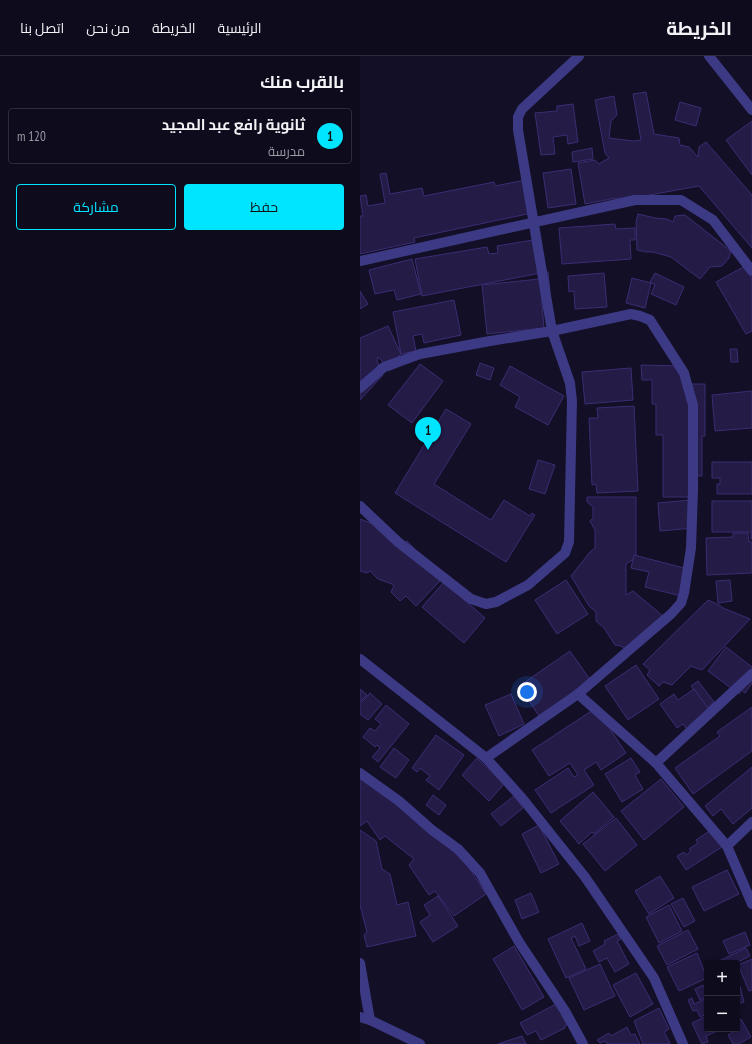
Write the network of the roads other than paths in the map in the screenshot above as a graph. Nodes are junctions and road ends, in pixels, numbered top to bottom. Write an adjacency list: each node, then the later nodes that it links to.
1 (579, 56): 4 (street)
2 (709, 56): 3 (street)
3 (752, 110)
4 (534, 222): 5 (street); 6 (street); 7 (street)
5 (360, 261)
6 (752, 271)
7 (552, 331): 8 (street); 9 (street); 12 (street)
8 (360, 388)
9 (360, 506)
10 (360, 658): 13 (street)
11 (752, 674): 14 (street)
12 (578, 694): 13 (street); 14 (street)
13 (486, 758): 23 (street)
14 (656, 763): 17 (street)
15 (360, 773): 22 (street)
16 (752, 822): 17 (street)
17 (727, 846): 18 (street)
18 (752, 904)
19 (360, 963): 20 (street)
20 (365, 1018): 21 (street)
21 (420, 1044)
22 (582, 1044)
23 (683, 1044)

